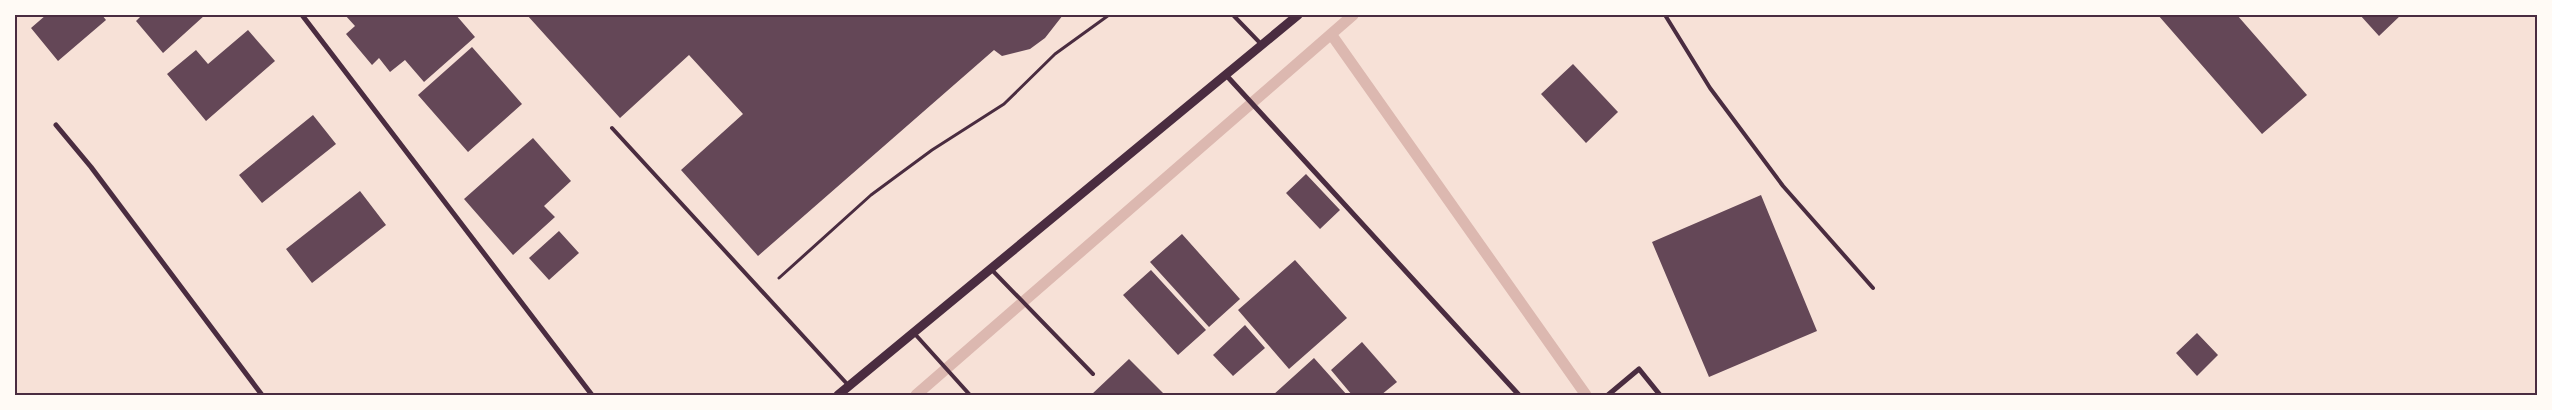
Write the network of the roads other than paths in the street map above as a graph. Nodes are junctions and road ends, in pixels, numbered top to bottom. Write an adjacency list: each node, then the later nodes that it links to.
1 (302, 15): 15 (street)
2 (1233, 15): 5 (lane)
3 (1298, 15): 5 (street)
4 (1665, 15): 10 (lane)
5 (1262, 45): 6 (street)
6 (1226, 75): 9 (street); 18 (street)
7 (56, 125): 14 (street)
8 (612, 128): 13 (lane)
9 (991, 269): 11 (street); 12 (lane)
10 (1874, 288)
11 (914, 333): 13 (street); 17 (lane)
12 (1093, 374)
13 (849, 386): 16 (street)
14 (262, 395)
15 (592, 395)
16 (838, 395)
17 (970, 395)
18 (1519, 395)
19 (1608, 395): 20 (street)
20 (1660, 395)

